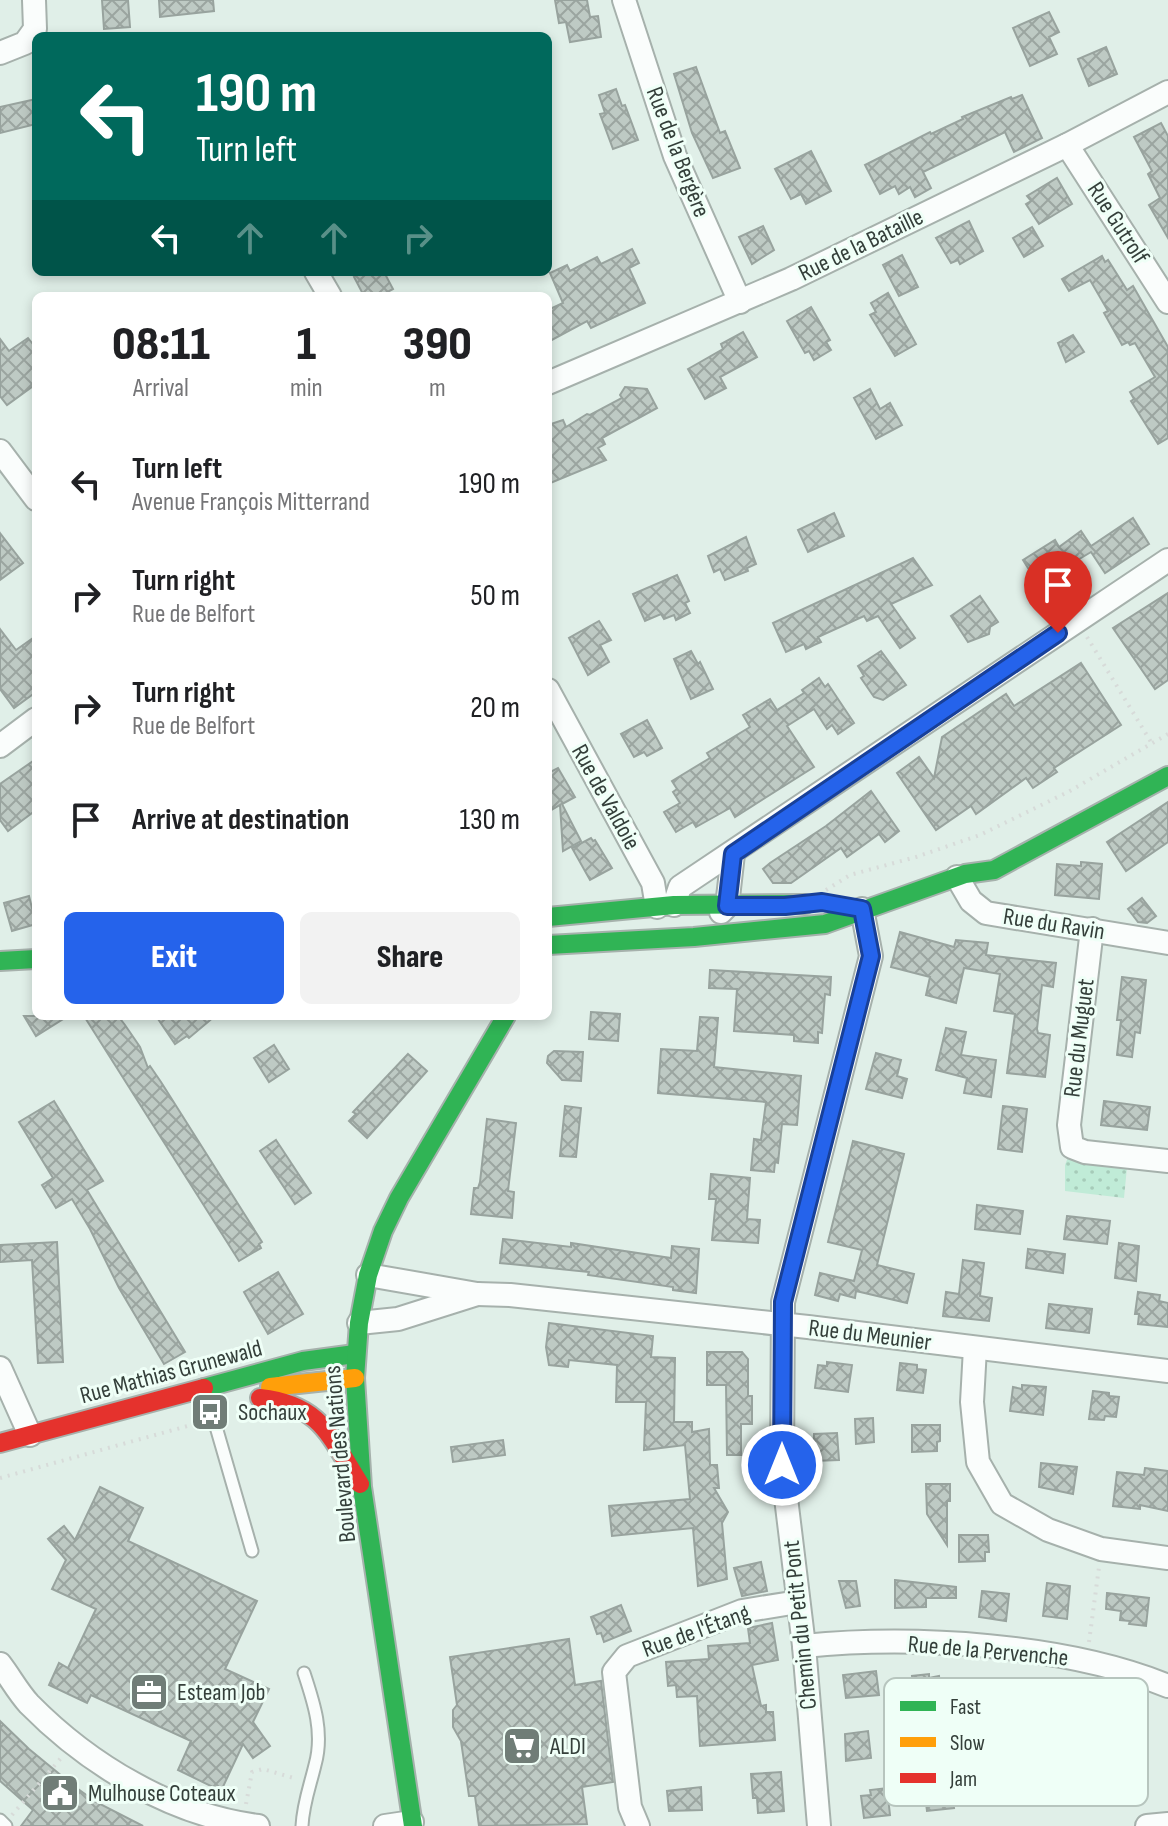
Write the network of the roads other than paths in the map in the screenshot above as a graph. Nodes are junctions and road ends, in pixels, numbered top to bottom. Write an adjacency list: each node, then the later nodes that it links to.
1 (34, 0): 3 (street)
2 (624, 0): 8 (street, Rue de la Bergère)
3 (33, 32)
4 (32, 33): 5 (street)
5 (0, 53)
6 (1168, 92): 7 (street, Rue de la Bataille)
7 (1067, 145): 8 (street, Rue de la Bataille); 9 (street, Rue Gutrolf)
8 (740, 302): 10 (street, Rue de la Bataille)
9 (1168, 302)
10 (552, 381)
11 (0, 451): 12 (street)
12 (9, 482): 13 (street)
13 (32, 496)
14 (1168, 560): 20 (street)
15 (552, 697): 22 (street, Rue de Valdoie)
16 (32, 722): 17 (street)
17 (0, 746)
18 (1168, 776): 21 (main road)
19 (987, 851): 21 (main road)
20 (733, 854): 22 (street); 23 (street)
21 (961, 876): 24 (main road); 26 (street, Rue du Ravin)
22 (665, 906): 23 (main road); 25 (main road)
23 (727, 906): 24 (main road); 27 (street)
24 (862, 909): 27 (main road); 37 (street, Chemin du Petit Pont)
25 (552, 917)
26 (1092, 929): 28 (street, Rue du Ravin); 33 (street, Rue du Muguet)
27 (694, 937): 29 (main road)
28 (1168, 943)
29 (552, 945)
30 (32, 959): 31 (main road)
31 (0, 961)
32 (504, 1020): 34 (main road, Boulevard des Nations)
33 (1168, 1161)
34 (368, 1275): 35 (street, Rue du Meunier); 36 (main road, Boulevard des Nations)
35 (477, 1294): 36 (street, Rue du Meunier); 37 (street, Rue du Meunier)
36 (359, 1323): 39 (main road, Boulevard des Nations)
37 (782, 1325): 38 (street, Rue du Meunier); 50 (street, Chemin du Petit Pont)
38 (975, 1348): 41 (street, Rue du Meunier); 49 (street)
39 (355, 1354): 42 (main road, Boulevard des Nations); 45 (main road, Rue Mathias Grunewald)
40 (0, 1368): 45 (street)
41 (1168, 1371)
42 (355, 1378): 43 (main road, Rue Mathias Grunewald); 47 (main road, Boulevard des Nations)
43 (241, 1398): 44 (main road, Rue Mathias Grunewald); 47 (main road, Rue Mathias Grunewald)
44 (206, 1411): 48 (lane)
45 (30, 1435): 46 (main road, Rue Mathias Grunewald)
46 (0, 1443)
47 (362, 1487): 55 (main road, Boulevard des Nations)
48 (252, 1551)
49 (1168, 1558)
50 (798, 1602): 51 (street, Chemin du Petit Pont); 60 (street, Rue de l'Étang)
51 (804, 1646): 54 (street, Rue de la Pervenche); 61 (street, Chemin du Petit Pont)
52 (0, 1664): 57 (street)
53 (304, 1673): 58 (lane)
54 (1168, 1686)
55 (412, 1824): 59 (street)
56 (1168, 1824): 62 (street)
57 (250, 1825)
58 (302, 1826)
59 (385, 1826)
60 (638, 1826)
61 (819, 1826)
62 (1147, 1826)

